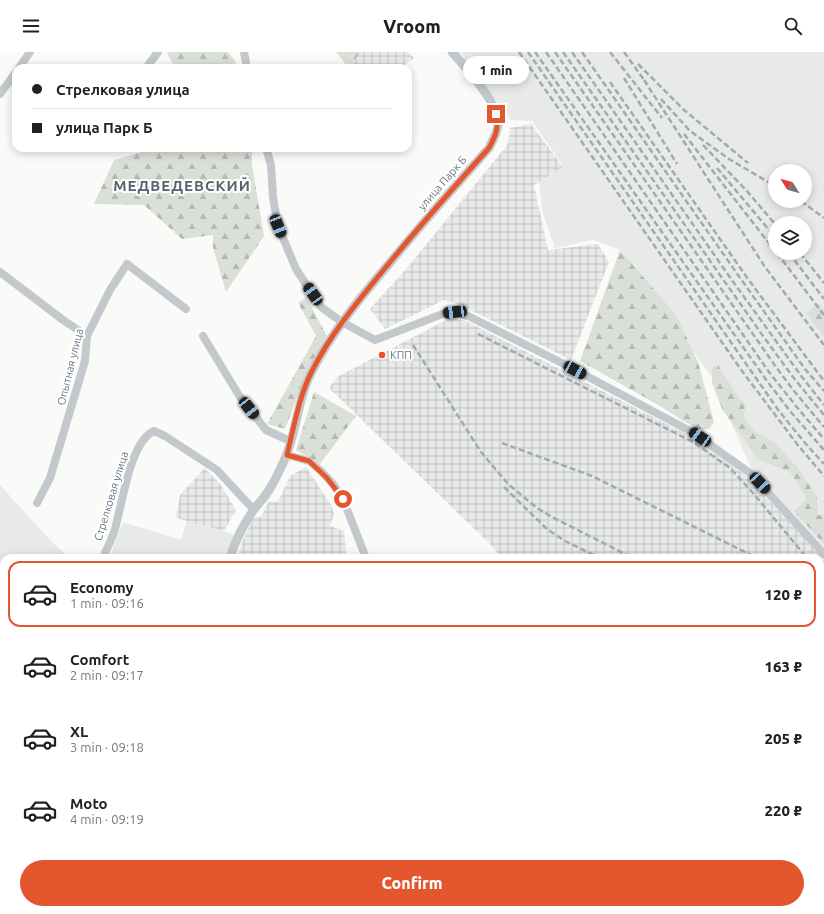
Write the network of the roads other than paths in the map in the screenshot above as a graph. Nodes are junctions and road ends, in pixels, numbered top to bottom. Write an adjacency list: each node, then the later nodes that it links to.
1 (30, 52): 5 (street)
2 (158, 52): 6 (street)
3 (244, 52): 7 (street)
4 (452, 52): 13 (street, улица Парк Б)
5 (22, 64)
6 (149, 64)
7 (246, 64)
8 (12, 78): 9 (street)
9 (0, 94)
10 (267, 152): 13 (street)
11 (0, 272): 14 (street)
12 (186, 309): 14 (street, Опытная улица)
13 (342, 322): 16 (street); 23 (street)
14 (87, 336): 18 (street, Опытная улица)
15 (203, 336): 16 (street)
16 (290, 441): 17 (street)
17 (287, 455): 19 (street); 22 (street)
18 (37, 502)
19 (254, 510): 20 (street, Стрелковая улица); 21 (street)
20 (105, 554)
21 (231, 554)
22 (364, 554)
23 (824, 554)

